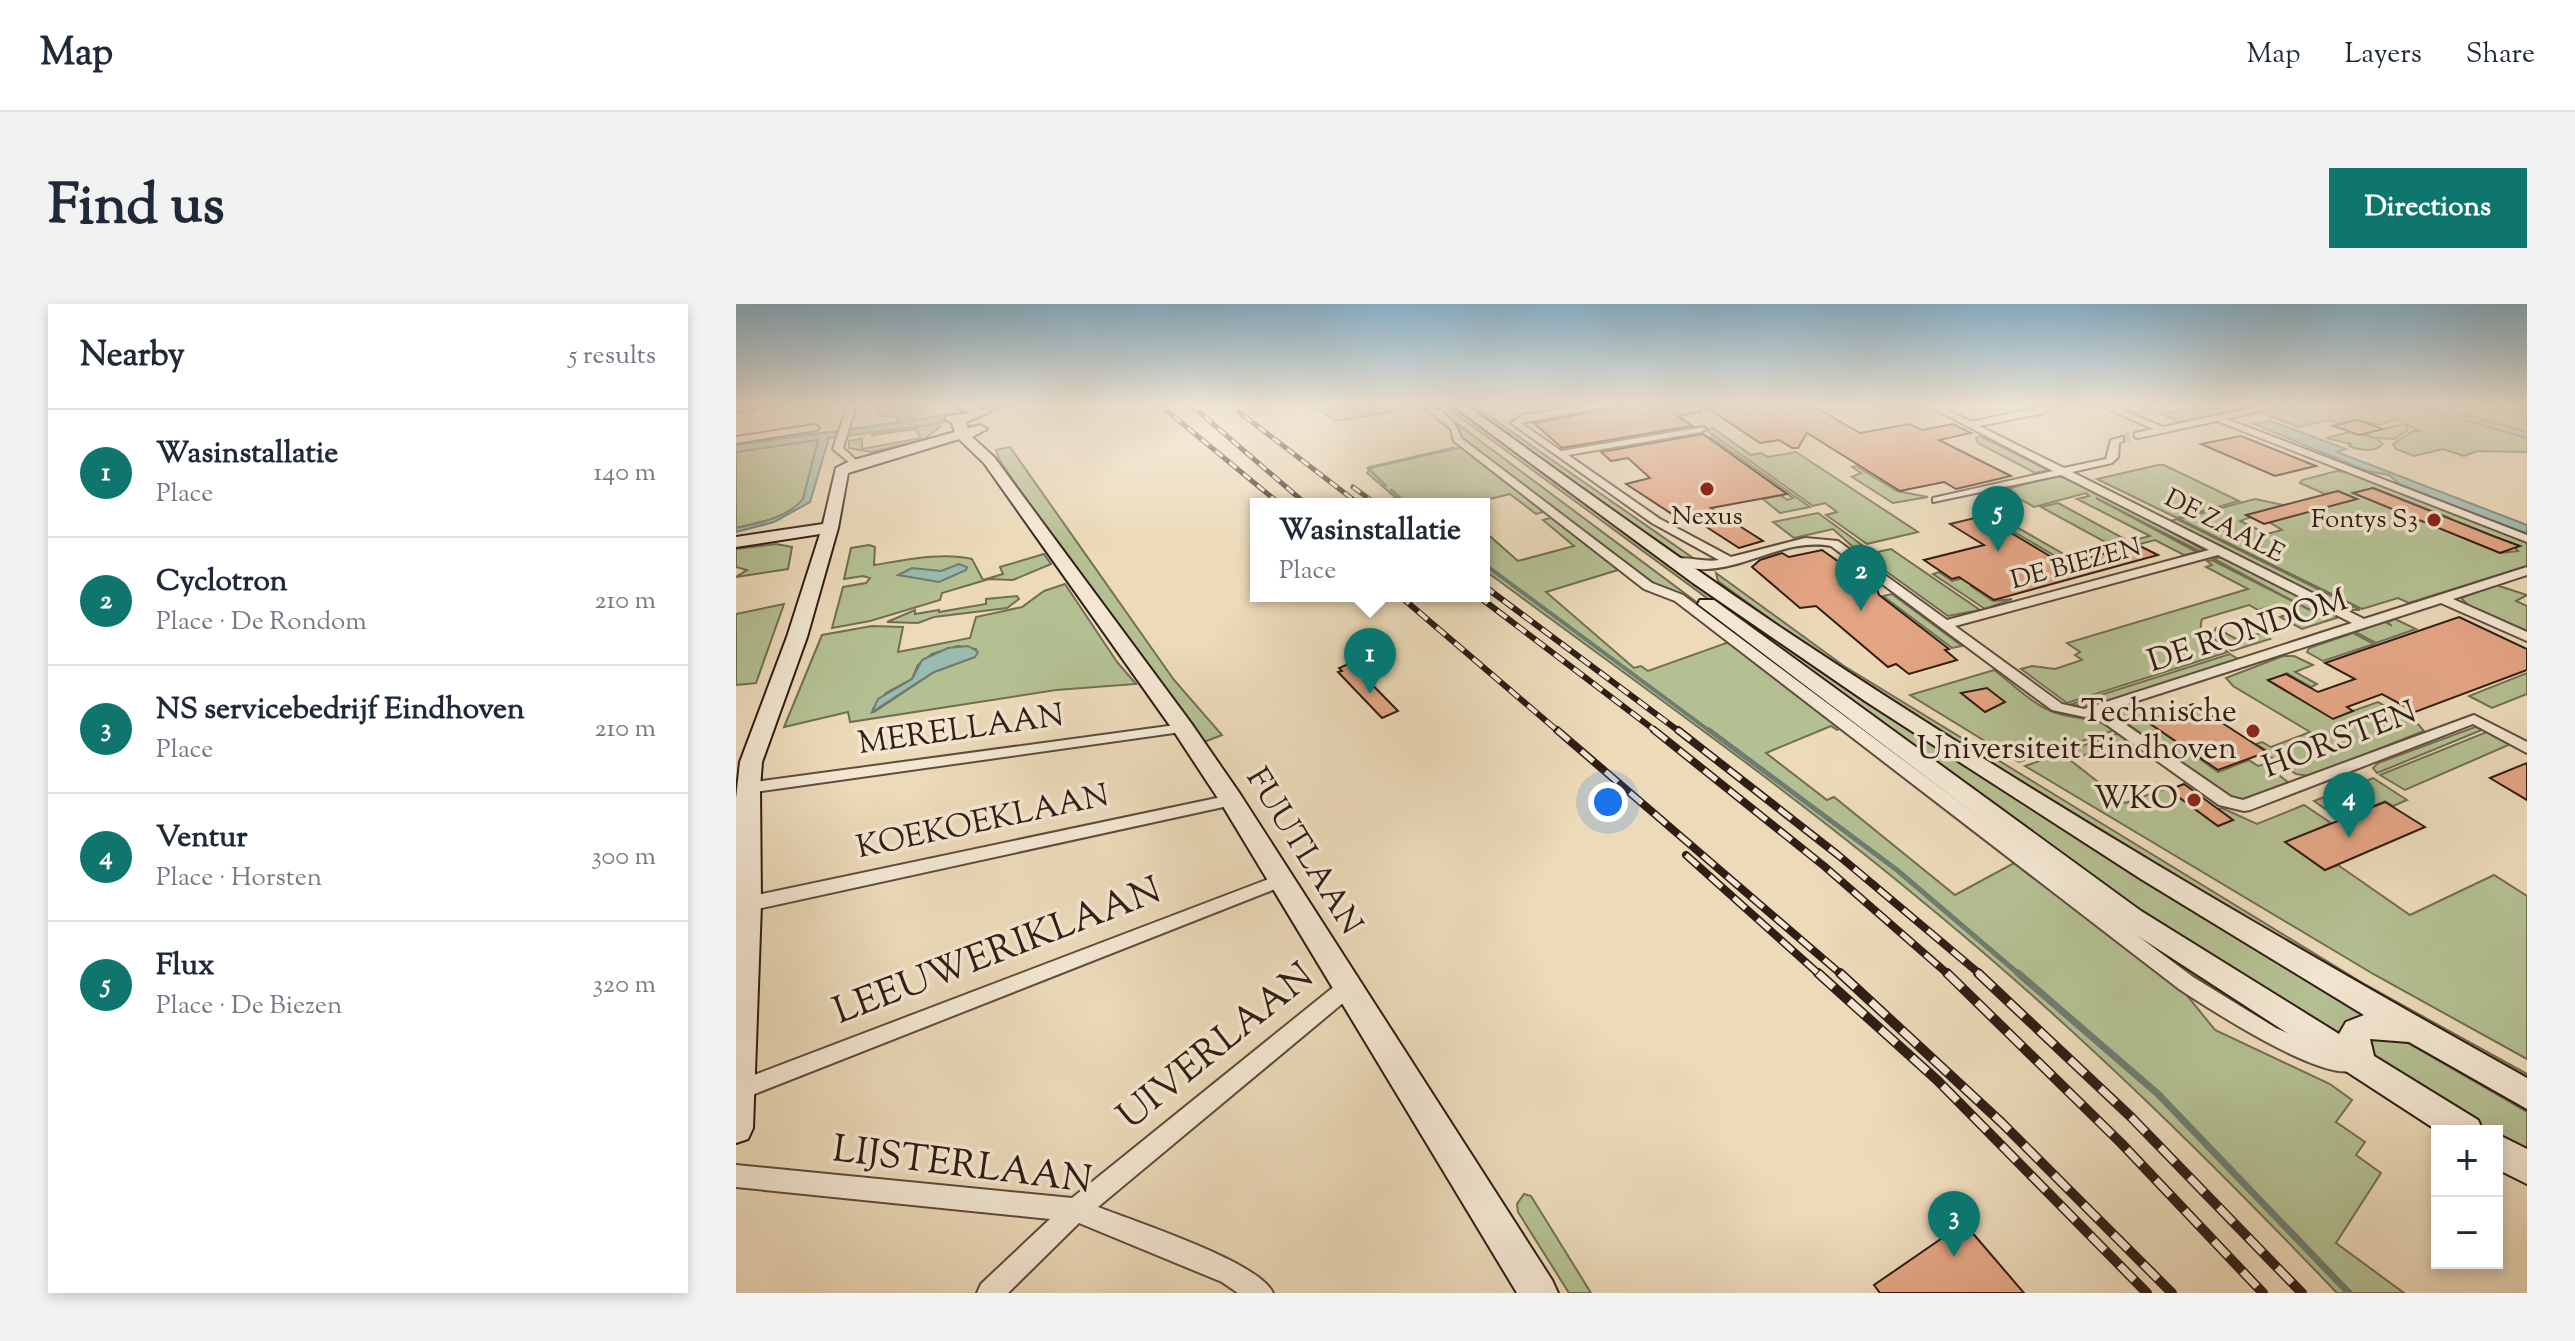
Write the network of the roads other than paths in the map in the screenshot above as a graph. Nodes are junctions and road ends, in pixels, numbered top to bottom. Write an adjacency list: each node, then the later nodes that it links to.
1 (848, 451): 15 (street)
2 (903, 451): 15 (street)
3 (975, 451): 14 (street, FUUTLAAN)
4 (988, 451): 14 (street, FUUTLAAN)
5 (1473, 451): 39 (street)
6 (1501, 451): 39 (street)
7 (1522, 451): 24 (street)
8 (1555, 451): 13 (street)
9 (1575, 451): 13 (street)
10 (2022, 451): 16 (street, DE ZAALE)
11 (2113, 451): 16 (street)
12 (2303, 451): 19 (street)
13 (1559, 454): 22 (street)
14 (989, 460): 30 (street, FUUTLAAN)
15 (855, 464): 18 (street)
16 (2063, 472): 17 (street); 21 (street, DE ZAALE)
17 (1937, 500)
18 (830, 528): 20 (street); 32 (street)
19 (2527, 539)
20 (736, 542)
21 (2219, 551): 26 (street, DE ZAALE); 27 (street, DE BIEZEN)
22 (1729, 561): 24 (street, DE RONDOM); 27 (street, DE RONDOM)
23 (2527, 571): 25 (street, DE RONDOM)
24 (1707, 574): 38 (street)
25 (2443, 599): 26 (street, DE RONDOM); 28 (street)
26 (2364, 624): 29 (street, DE RONDOM)
27 (1945, 625): 29 (street, DE RONDOM)
28 (2527, 637)
29 (2096, 711): 31 (street, HORSTEN)
30 (1183, 728): 32 (street, MERELLAAN); 33 (street, FUUTLAAN)
31 (2527, 748)
32 (748, 788): 34 (street)
33 (1231, 800): 35 (street, FUUTLAAN); 36 (street, KOEKOEKLAAN)
34 (742, 851): 36 (street)
35 (1282, 880): 37 (street, FUUTLAAN); 40 (street, LEEUWERIKLAAN)
36 (748, 904): 40 (street)
37 (1348, 987): 47 (street, UIVERLAAN); 50 (street, FUUTLAAN)
38 (2423, 1036): 39 (street); 41 (street)
39 (2361, 1066): 42 (street)
40 (739, 1090): 43 (street)
41 (2527, 1095)
42 (2456, 1125)
43 (736, 1128)
44 (2503, 1154): 45 (street)
45 (2527, 1168)
46 (736, 1176): 47 (street, LIJSTERLAAN)
47 (1076, 1210): 48 (street, UIVERLAAN); 49 (street, LIJSTERLAAN)
48 (990, 1293)
49 (1260, 1293)
50 (1539, 1293)

